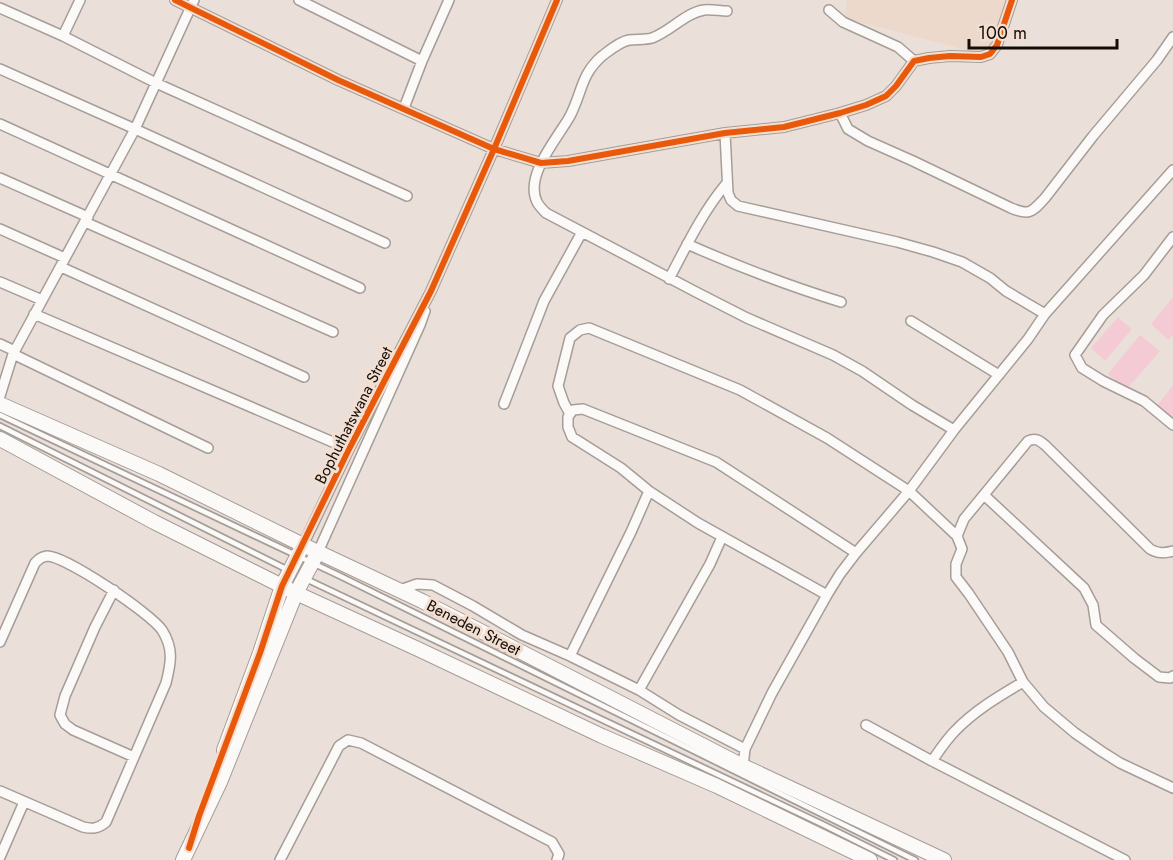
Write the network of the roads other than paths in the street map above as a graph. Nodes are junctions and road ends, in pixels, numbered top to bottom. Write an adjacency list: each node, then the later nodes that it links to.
1 (80, 0): 11 (street)
2 (175, 0): 7 (street)
3 (557, 0): 22 (street, Bophuthatswana Street)
4 (1012, 0): 14 (street)
5 (302, 1): 13 (street)
6 (445, 2): 13 (street)
7 (192, 4): 16 (street); 17 (street)
8 (0, 8): 11 (street)
9 (829, 10): 14 (street)
10 (727, 11): 23 (street)
11 (63, 36): 16 (street)
12 (1173, 37): 18 (street)
13 (422, 61): 17 (street)
14 (914, 61): 18 (street)
15 (0, 69): 20 (street)
16 (156, 83): 20 (street); 28 (street)
17 (404, 108): 22 (street)
18 (840, 113): 21 (street)
19 (0, 124): 25 (street)
20 (135, 129): 25 (street); 33 (street)
21 (725, 133): 23 (street); 27 (street)
22 (494, 149): 23 (street); 39 (street, Bophuthatswana Street)
23 (541, 163): 31 (street)
24 (1173, 170): 43 (street)
25 (111, 175): 29 (street); 38 (street)
26 (0, 178): 29 (street)
27 (726, 184): 34 (street); 43 (street)
28 (407, 196)
29 (86, 219): 35 (street); 45 (street)
30 (0, 229): 35 (street)
31 (582, 232): 36 (street); 52 (street)
32 (1173, 237): 55 (street)
33 (385, 243)
34 (687, 244): 36 (street); 41 (street)
35 (63, 262): 40 (street); 49 (street)
36 (669, 279): 57 (street)
37 (0, 282): 40 (street)
38 (360, 288)
39 (431, 291): 60 (street, Bophuthatswana Street); 69 (street, Bophuthatswana Street)
40 (42, 300): 42 (street)
41 (841, 302)
42 (34, 314): 47 (street); 60 (street)
43 (1045, 314): 48 (street)
44 (911, 321): 48 (street)
45 (333, 332)
46 (0, 344): 47 (street)
47 (14, 352): 50 (street); 59 (street)
48 (999, 375): 57 (street)
49 (304, 377)
50 (0, 396)
51 (0, 404): 66 (main road, Beneden Street)
52 (504, 404)
53 (570, 414): 61 (street); 62 (street); 68 (street)
54 (0, 415): 66 (lane)
55 (1173, 425)
56 (0, 426): 70 (lane)
57 (954, 430): 62 (street)
58 (0, 439): 72 (main road)
59 (208, 448)
60 (349, 449): 66 (street, Bophuthatswana Street)
61 (649, 491): 65 (street); 78 (street)
62 (909, 491): 64 (street); 68 (street)
63 (984, 495): 64 (street); 67 (street); 79 (street)
64 (957, 536): 80 (street)
65 (722, 537): 76 (street); 81 (street)
66 (300, 550): 69 (main road, Beneden Street); 70 (main road, Bophuthatswana Street)
67 (1173, 551)
68 (856, 552): 76 (street)
69 (315, 557): 71 (main road, Bophuthatswana Street); 74 (main road, Beneden Street); 96 (lane)
70 (290, 571): 71 (lane); 72 (main road, Bophuthatswana Street)
71 (304, 577): 75 (main road, Bophuthatswana Street); 95 (lane)
72 (282, 586): 75 (main road); 90 (main road, Bophuthatswana Street)
73 (114, 590): 77 (street); 84 (street); 84 (street)
74 (400, 590): 78 (street); 86 (main road, Beneden Street)
75 (296, 593): 90 (main road, Bophuthatswana Street); 94 (main road)
76 (827, 595): 83 (street)
77 (0, 642)
78 (570, 656): 81 (street)
79 (1173, 676)
80 (1023, 682): 85 (street); 87 (street)
81 (639, 690): 83 (street)
82 (866, 725): 85 (street)
83 (745, 748): 86 (street)
84 (134, 757): 89 (street)
85 (932, 761): 98 (street)
86 (743, 765): 97 (main road, Beneden Street)
87 (1173, 788)
88 (0, 791): 89 (street)
89 (24, 802): 91 (street)
90 (186, 854)
91 (0, 857)
92 (280, 860): 93 (street)
93 (557, 860)
94 (870, 860)
95 (894, 860)
96 (915, 860)
97 (944, 860)
98 (1125, 860)

